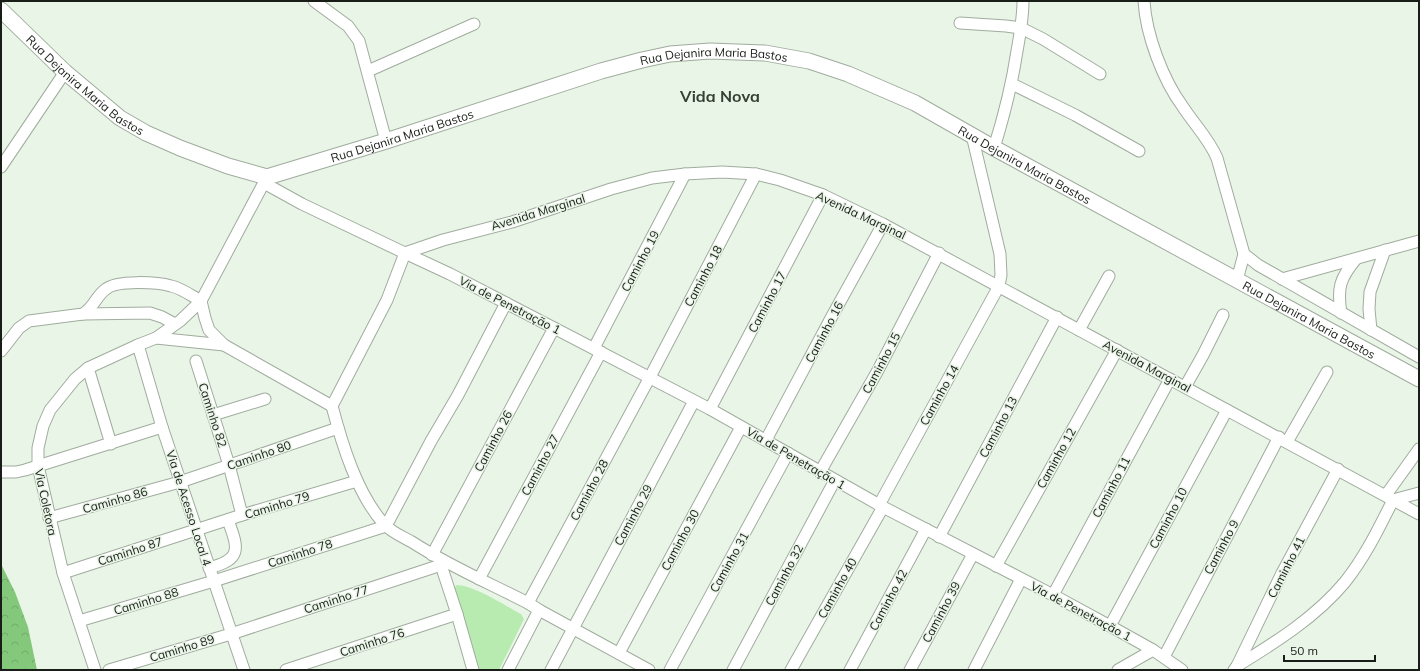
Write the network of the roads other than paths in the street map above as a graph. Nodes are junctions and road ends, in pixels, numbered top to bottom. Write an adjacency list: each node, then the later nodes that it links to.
1 (314, 1): 8 (street)
2 (1023, 1): 7 (street)
3 (1144, 1): 26 (street)
4 (1, 10): 9 (main road, Rua Dejanira Maria Bastos)
5 (960, 23): 7 (street)
6 (474, 24): 8 (street)
7 (1021, 28): 10 (street); 11 (street)
8 (368, 71): 13 (street)
9 (65, 72): 16 (street); 19 (main road, Rua Dejanira Maria Bastos)
10 (1100, 74)
11 (1012, 84): 14 (street); 15 (street)
12 (972, 135): 13 (main road, Rua Dejanira Maria Bastos); 14 (main road, Rua Dejanira Maria Bastos); 31 (street)
13 (386, 141): 19 (main road, Rua Dejanira Maria Bastos)
14 (994, 148): 30 (main road, Rua Dejanira Maria Bastos)
15 (1139, 151)
16 (1, 167)
17 (685, 174): 18 (street, Avenida Marginal); 24 (street, Avenida Marginal); 45 (street, Caminho 19)
18 (756, 174): 20 (street, Avenida Marginal); 52 (street, Caminho 18)
19 (265, 180): 24 (street); 32 (street)
20 (823, 195): 21 (street, Avenida Marginal); 59 (street, Caminho 17)
21 (883, 224): 25 (street, Avenida Marginal); 65 (street, Caminho 16)
22 (1419, 241): 23 (street)
23 (1385, 250): 27 (street); 41 (street)
24 (405, 253): 33 (street, Via de Penetração 1); 58 (street)
25 (939, 253): 31 (street, Avenida Marginal); 74 (street, Caminho 15)
26 (1244, 254): 29 (street); 30 (street)
27 (1356, 259): 29 (street); 34 (street)
28 (1109, 276): 40 (street)
29 (1282, 279): 34 (street)
30 (1237, 280): 54 (main road, Rua Dejanira Maria Bastos)
31 (999, 286): 37 (street, Avenida Marginal); 80 (street, Caminho 14)
32 (201, 301): 35 (street); 38 (street); 43 (street)
33 (506, 302): 39 (street, Via de Penetração 1); 85 (street)
34 (1341, 313): 41 (street)
35 (83, 314): 38 (street); 47 (street)
36 (1223, 315): 55 (street)
37 (1057, 318): 40 (street, Avenida Marginal); 88 (street, Caminho 13)
38 (175, 324): 42 (street)
39 (554, 328): 45 (street, Via de Penetração 1); 90 (street, Caminho 26)
40 (1079, 330): 46 (street, Avenida Marginal)
41 (1371, 330): 48 (street)
42 (156, 338): 43 (street, Via Coletora); 44 (street, Via Coletora)
43 (224, 345): 58 (street)
44 (138, 346): 50 (street, Via Coletora); 62 (street, Via de Acesso Local 4)
45 (598, 350): 52 (street, Via de Penetração 1); 94 (street, Caminho 27)
46 (1117, 350): 53 (street, Avenida Marginal); 91 (street, Caminho 12)
47 (1, 351)
48 (1419, 357)
49 (196, 361): 61 (street, Caminho 82)
50 (88, 368): 67 (street); 71 (street, Via Coletora)
51 (1327, 372): 66 (street, Caminho 9)
52 (650, 377): 57 (street, Via de Penetração 1); 98 (street, Caminho 28)
53 (1170, 379): 55 (street, Avenida Marginal); 97 (street, Caminho 11)
54 (1419, 379)
55 (1185, 387): 60 (street, Avenida Marginal)
56 (265, 399): 61 (street)
57 (694, 401): 59 (street, Via de Penetração 1); 103 (street, Caminho 29)
58 (332, 406): 64 (street)
59 (710, 409): 63 (street, Via de Penetração 1)
60 (1227, 410): 66 (street, Avenida Marginal); 102 (street, Caminho 10)
61 (213, 415): 70 (street, Caminho 82)
62 (162, 427): 67 (street); 77 (street, Via de Acesso Local 4)
63 (741, 427): 65 (street, Via de Penetração 1); 106 (street, Caminho 30)
64 (338, 428): 70 (street, Caminho 80); 76 (street)
65 (766, 440): 69 (street, Via de Penetração 1)
66 (1283, 440): 72 (street, Avenida Marginal); 107 (street, Caminho 9)
67 (111, 444): 71 (street)
68 (1419, 450): 79 (street)
69 (788, 453): 74 (street, Via de Penetração 1); 118 (street, Caminho 31)
70 (229, 465): 77 (street, Caminho 80); 82 (street, Caminho 82)
71 (38, 466): 73 (street); 83 (street, Via Coletora)
72 (1338, 469): 79 (street, Avenida Marginal); 109 (street, Caminho 41)
73 (1, 472)
74 (820, 472): 75 (street, Via de Penetração 1)
75 (835, 480): 80 (street, Via de Penetração 1); 119 (street, Caminho 32)
76 (357, 481): 82 (street, Caminho 79); 85 (street)
77 (180, 482): 83 (street, Caminho 86); 87 (street, Via de Acesso Local 4)
78 (1419, 494): 79 (street)
79 (1389, 498): 81 (street, Avenida Marginal); 109 (street)
80 (881, 506): 86 (street, Via de Penetração 1); 120 (street, Caminho 40)
81 (1419, 514)
82 (242, 515): 84 (street, Caminho 79)
83 (49, 518): 93 (street, Via Coletora)
84 (228, 520): 87 (street, Caminho 79); 92 (street)
85 (386, 526): 90 (street); 96 (street, Caminho 78)
86 (926, 529): 88 (street, Via de Penetração 1); 121 (street, Caminho 42)
87 (196, 530): 92 (street, Via de Acesso Local 4); 93 (street, Caminho 87)
88 (939, 537): 89 (street, Via de Penetração 1)
89 (973, 554): 91 (street, Via de Penetração 1); 122 (street, Caminho 39)
90 (437, 560): 94 (street); 100 (street); 104 (street, Caminho 77)
91 (996, 566): 95 (street, Via de Penetração 1)
92 (209, 568): 96 (street, Via de Acesso Local 4)
93 (63, 573): 101 (street, Via Coletora)
94 (479, 579): 98 (street)
95 (1021, 579): 97 (street, Via de Penetração 1); 108 (street)
96 (214, 580): 101 (street, Caminho 88); 104 (street, Via de Acesso Local 4)
97 (1053, 595): 102 (street, Via de Penetração 1)
98 (528, 603): 99 (street)
99 (539, 610): 103 (street); 115 (street)
100 (457, 614): 110 (street); 114 (street, Caminho 76)
101 (79, 621): 111 (street, Via Coletora)
102 (1110, 626): 105 (street, Via de Penetração 1)
103 (572, 628): 106 (street); 116 (street, Caminho 29)
104 (231, 634): 112 (street, Caminho 89); 113 (street, Via de Acesso Local 4)
105 (1153, 650): 107 (street, Via de Penetração 1); 123 (street)
106 (620, 653): 117 (street)
107 (1164, 657): 124 (street, Via de Penetração 1)
108 (978, 668)
109 (1235, 668)
110 (471, 669)
111 (94, 670)
112 (109, 670)
113 (244, 670)
114 (286, 670)
115 (508, 670)
116 (551, 670)
117 (649, 670)
118 (670, 670)
119 (733, 670)
120 (791, 670)
121 (850, 670)
122 (910, 670)
123 (1118, 670)
124 (1182, 670)

